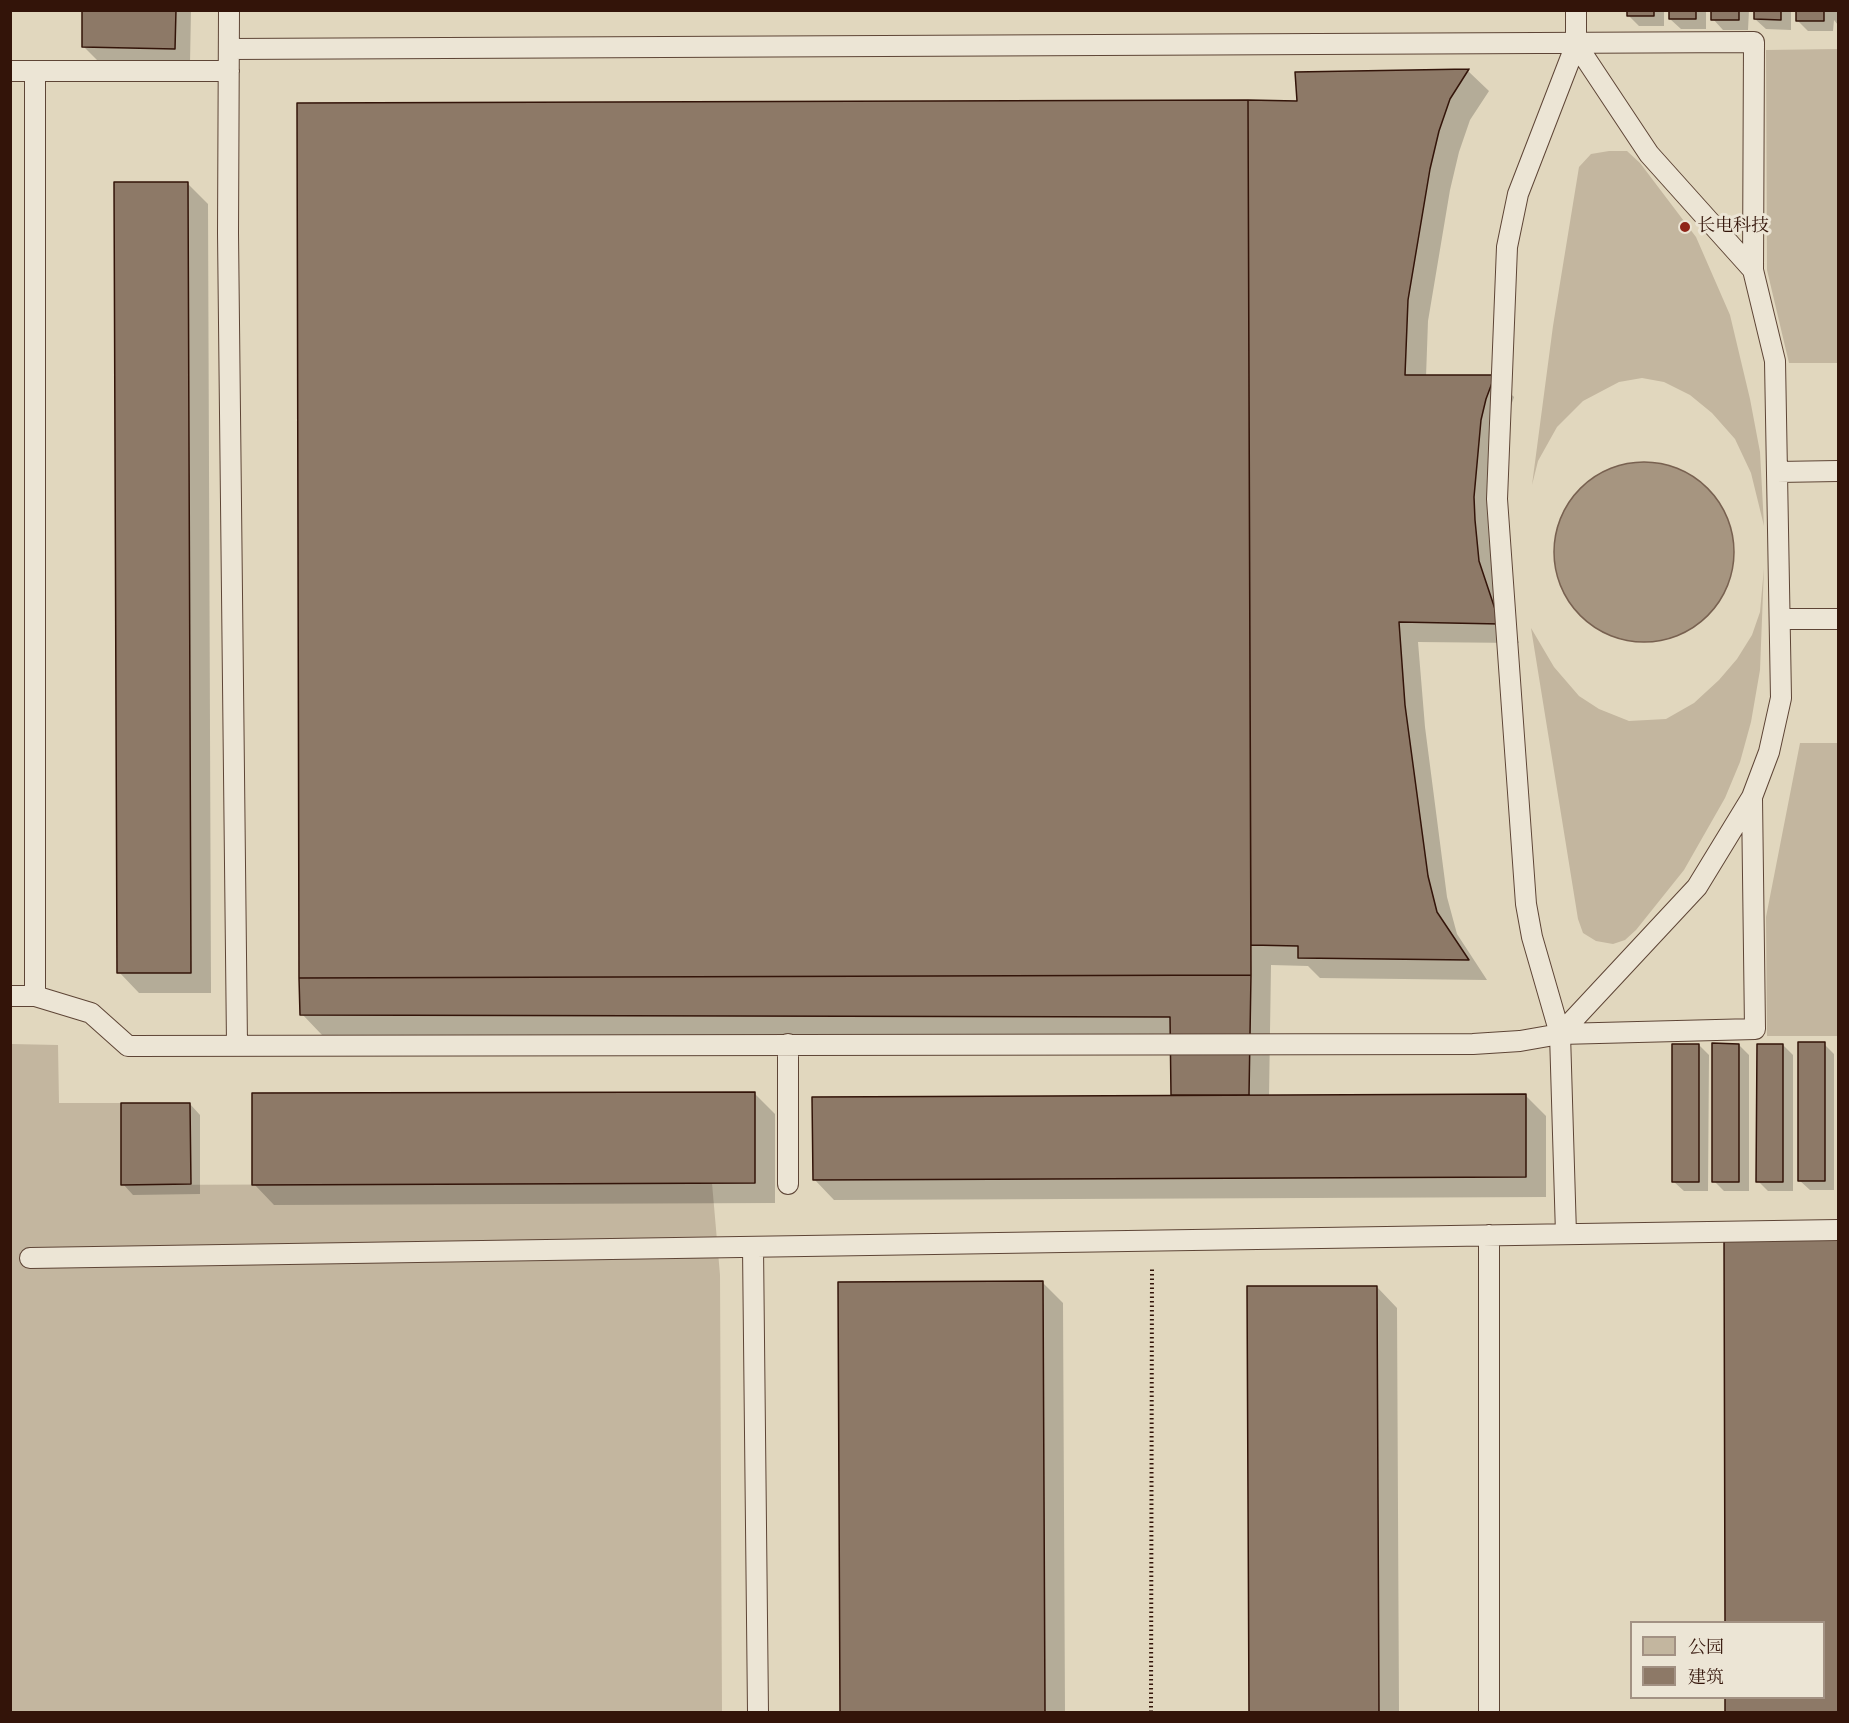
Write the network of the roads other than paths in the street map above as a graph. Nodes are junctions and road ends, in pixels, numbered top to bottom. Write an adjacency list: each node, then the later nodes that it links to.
1 (229, 10): 4 (lane)
2 (1576, 10): 3 (lane)
3 (1576, 44): 4 (lane); 8 (lane); 8 (lane); 16 (lane)
4 (229, 49): 7 (lane)
5 (10, 71): 6 (lane)
6 (35, 71): 7 (lane); 15 (lane)
7 (229, 71): 17 (lane)
8 (1753, 270): 10 (lane)
9 (1839, 471): 10 (lane)
10 (1777, 472): 11 (lane)
11 (1780, 619): 12 (lane); 13 (lane)
12 (1839, 619)
13 (1752, 797): 16 (lane); 16 (lane)
14 (10, 996): 15 (lane)
15 (35, 996): 17 (lane)
16 (1560, 1034): 18 (lane); 21 (lane)
17 (237, 1044): 18 (lane)
18 (788, 1044): 19 (lane)
19 (788, 1184)
20 (1839, 1230): 21 (lane)
21 (1566, 1234): 22 (lane)
22 (1489, 1235): 23 (lane); 26 (lane)
23 (753, 1246): 24 (lane); 25 (lane)
24 (30, 1258)
25 (758, 1713)
26 (1489, 1713)

